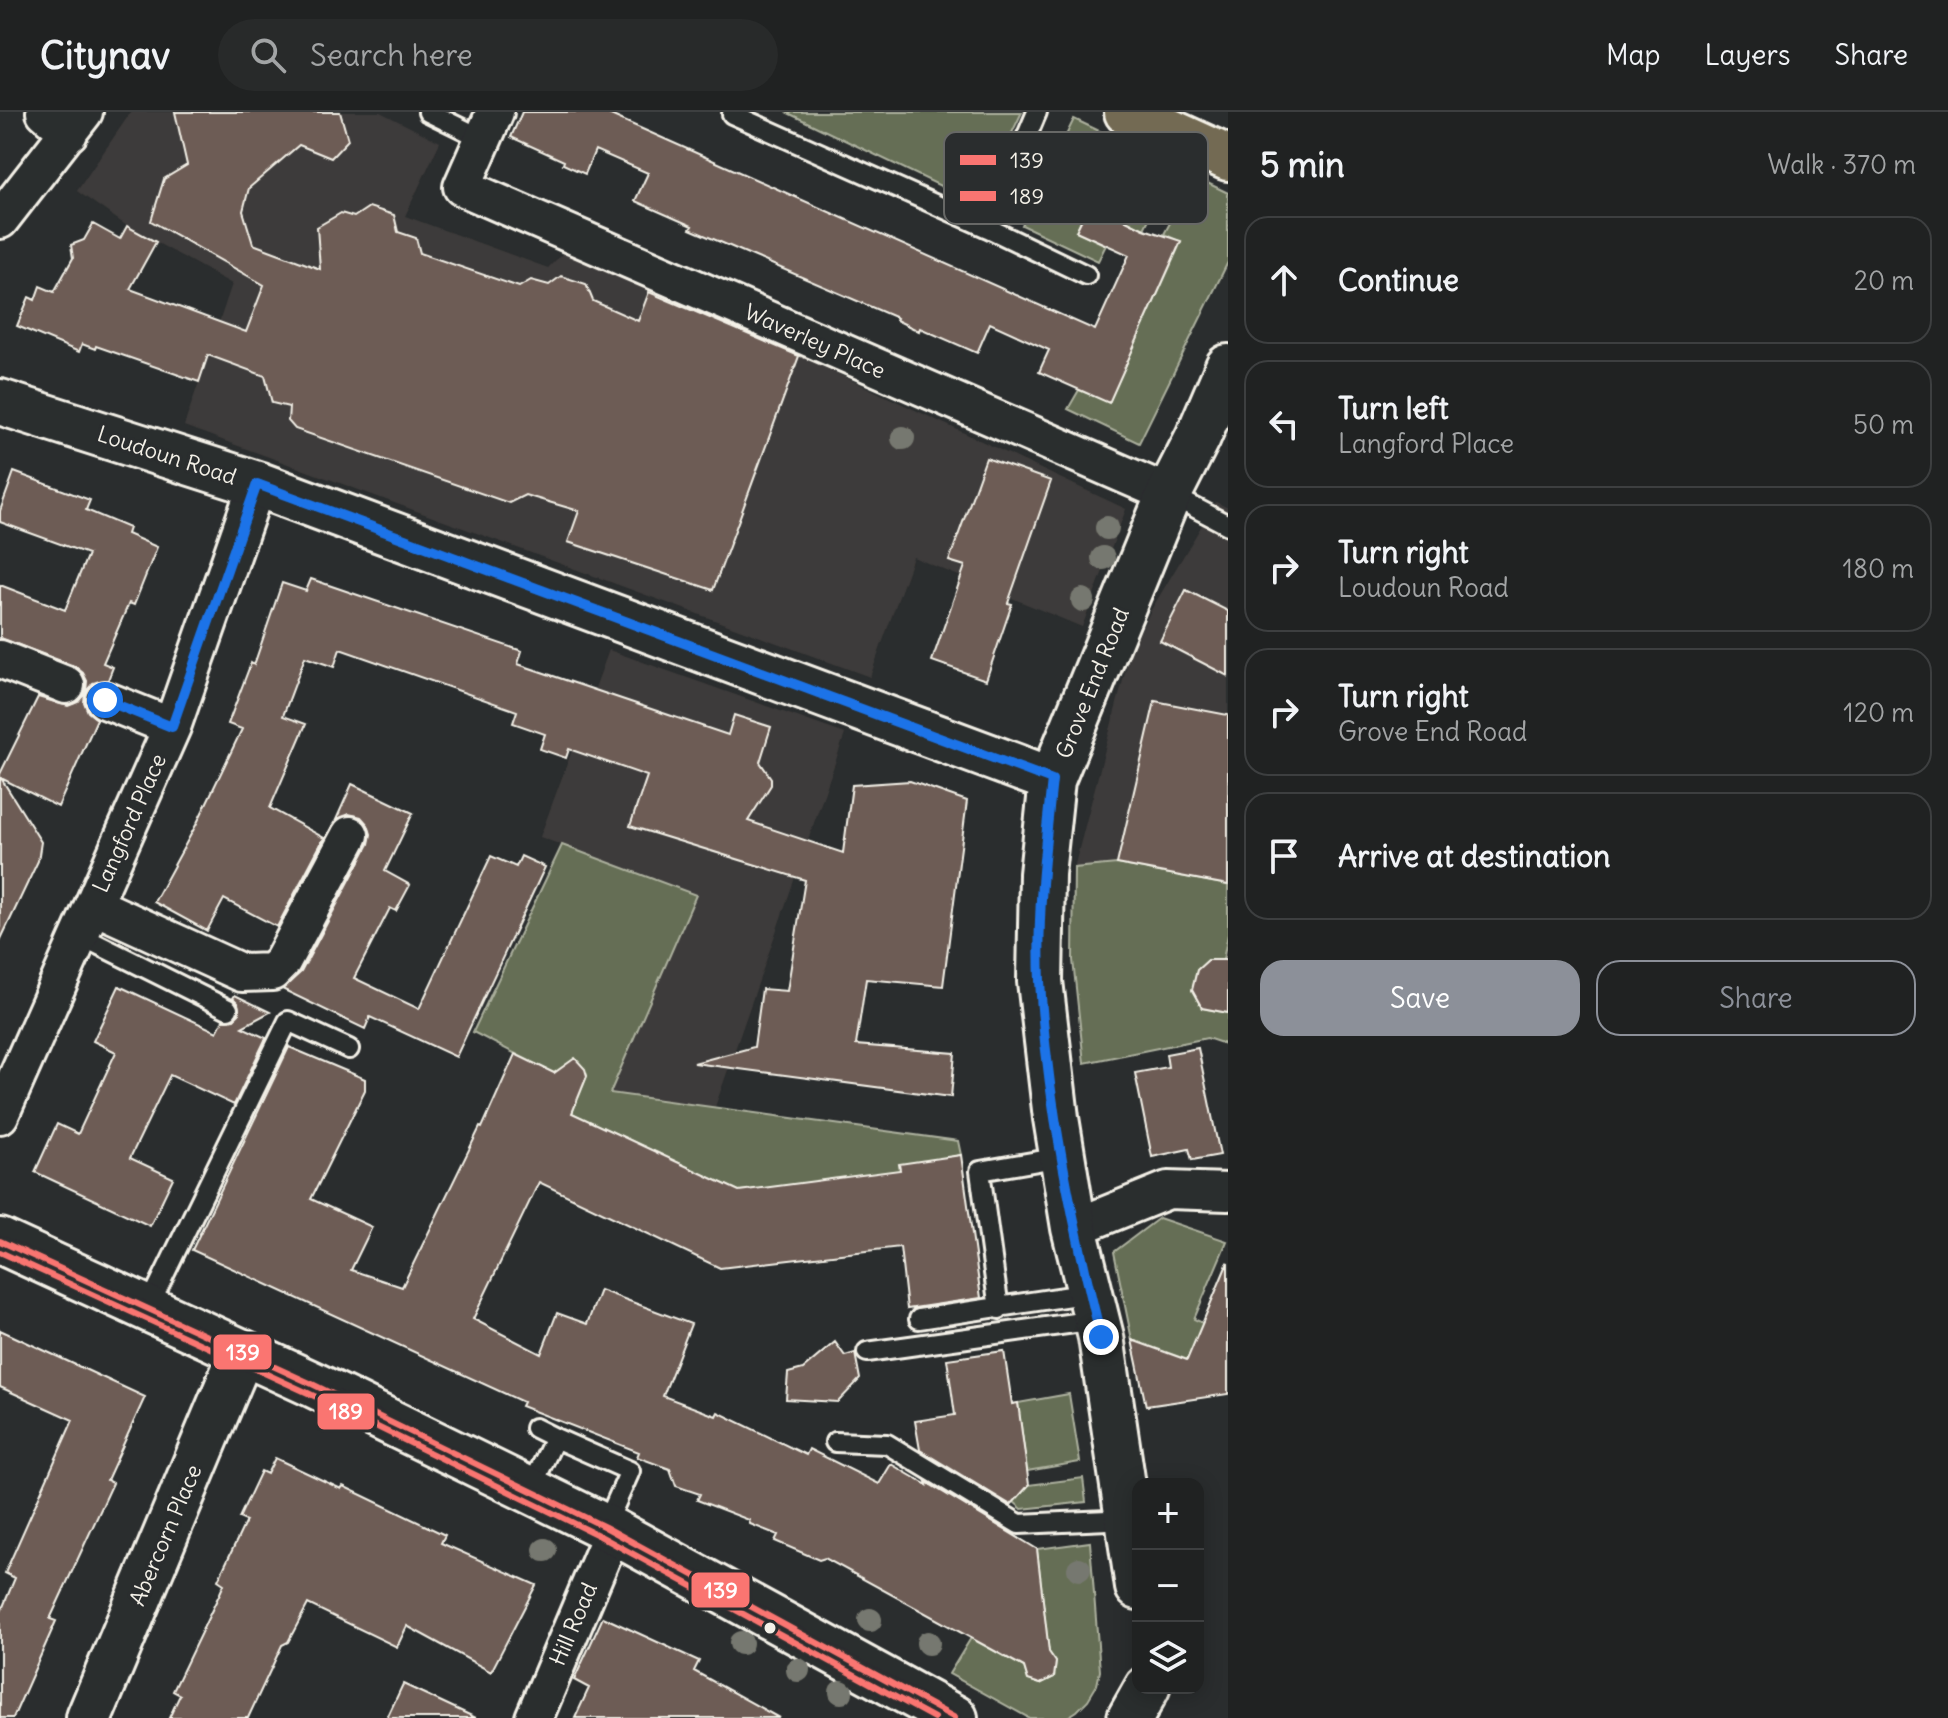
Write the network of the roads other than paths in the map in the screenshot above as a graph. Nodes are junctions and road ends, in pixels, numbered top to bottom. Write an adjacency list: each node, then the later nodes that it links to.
1 (428, 112): 6 (lane)
2 (1037, 112): 7 (lane)
3 (1127, 112): 8 (highway)
4 (731, 113): 11 (lane)
5 (66, 119): 12 (street)
6 (489, 126): 20 (street, Waverley Place)
7 (1029, 132)
8 (1171, 132)
9 (1208, 149): 10 (highway)
10 (1228, 158)
11 (944, 208)
12 (0, 220)
13 (979, 224): 15 (lane)
14 (990, 224): 15 (lane)
15 (988, 228): 16 (lane)
16 (1086, 275)
17 (1228, 367): 20 (street, Grove End Road)
18 (0, 402): 19 (street, Loudoun Road)
19 (257, 484): 25 (street, Langford Place); 26 (street, Loudoun Road)
20 (1169, 494): 21 (lane); 26 (street, Grove End Road)
21 (1228, 525)
22 (0, 659): 23 (street)
23 (66, 685)
24 (105, 700): 25 (street)
25 (172, 727): 28 (street, Langford Place)
26 (1052, 780): 32 (street, Grove End Road)
27 (350, 835): 28 (street)
28 (86, 920): 29 (lane); 31 (street, Langford Place)
29 (228, 1009)
30 (349, 1049): 37 (lane)
31 (0, 1115)
32 (1061, 1157): 34 (street, Grove End Road); 38 (lane)
33 (1228, 1192): 34 (street)
34 (1074, 1228): 36 (street, Grove End Road)
35 (0, 1241): 37 (street)
36 (1093, 1306): 38 (lane); 41 (lane); 46 (street, Grove End Road)
37 (148, 1308): 40 (street)
38 (999, 1309): 39 (lane)
39 (919, 1319)
40 (242, 1352): 45 (street); 51 (street, Abercorn Place)
41 (867, 1352)
42 (535, 1428): 43 (lane)
43 (555, 1438): 45 (lane); 47 (lane)
44 (835, 1442): 46 (lane)
45 (530, 1490): 47 (street)
46 (1130, 1519): 48 (street, Grove End Road)
47 (609, 1529): 52 (street, Hill Road); 53 (street)
48 (1134, 1550)
49 (1144, 1694): 54 (street)
50 (1149, 1694): 55 (street)
51 (89, 1718)
52 (534, 1718)
53 (955, 1718)
54 (1130, 1718)
55 (1151, 1718)

